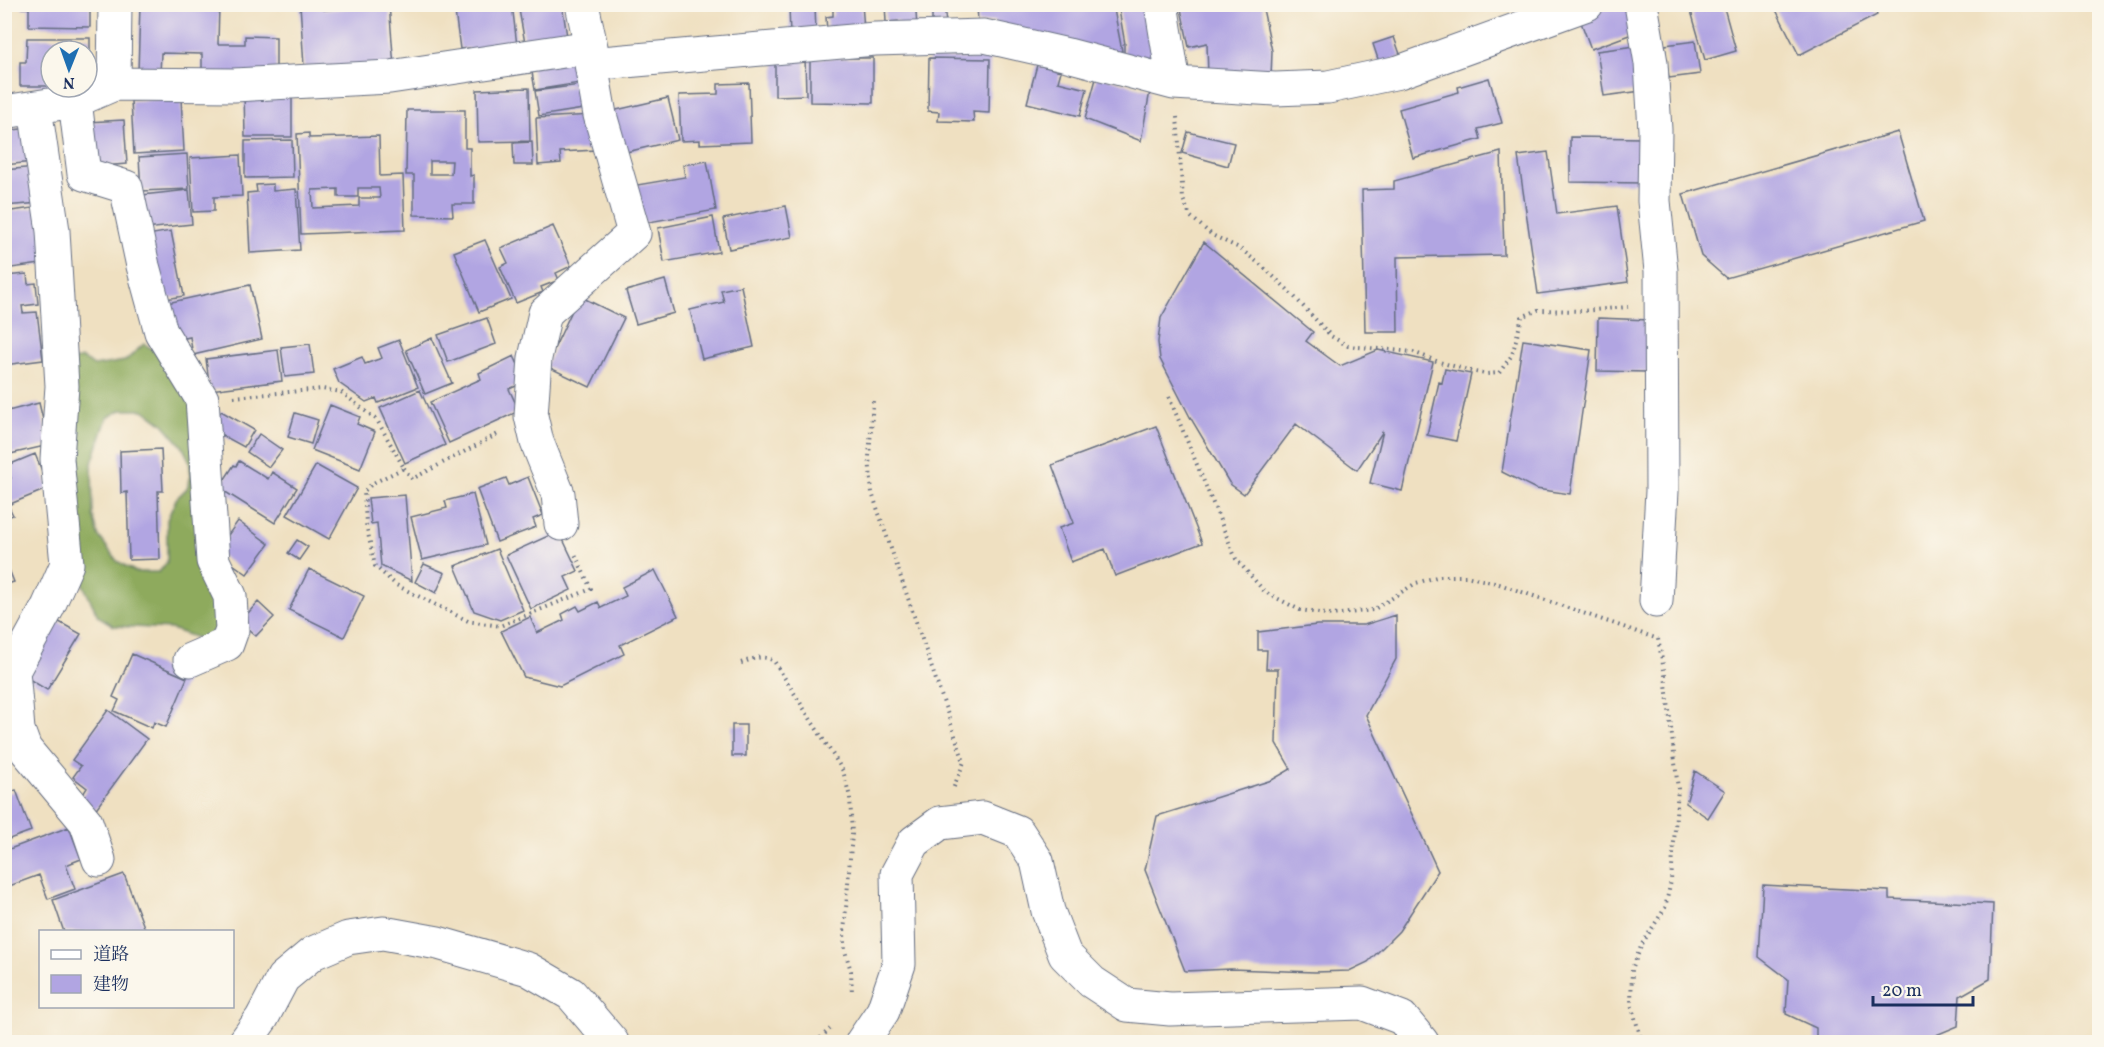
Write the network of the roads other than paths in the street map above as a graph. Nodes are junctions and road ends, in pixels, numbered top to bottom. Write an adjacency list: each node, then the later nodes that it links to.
1 (115, 4): 8 (street)
2 (582, 4): 6 (street)
3 (1161, 4): 7 (street)
4 (1587, 4): 7 (street)
5 (1641, 4): 12 (street)
6 (591, 56): 7 (street); 8 (street); 11 (street)
7 (1173, 83)
8 (114, 84): 9 (street)
9 (75, 101): 10 (street); 13 (street)
10 (20, 110): 14 (street)
11 (561, 524)
12 (1656, 601)
13 (190, 660)
14 (11, 732): 15 (street)
15 (99, 860)
16 (245, 1042): 17 (street)
17 (612, 1042)
18 (862, 1042): 19 (street)
19 (1422, 1042)

